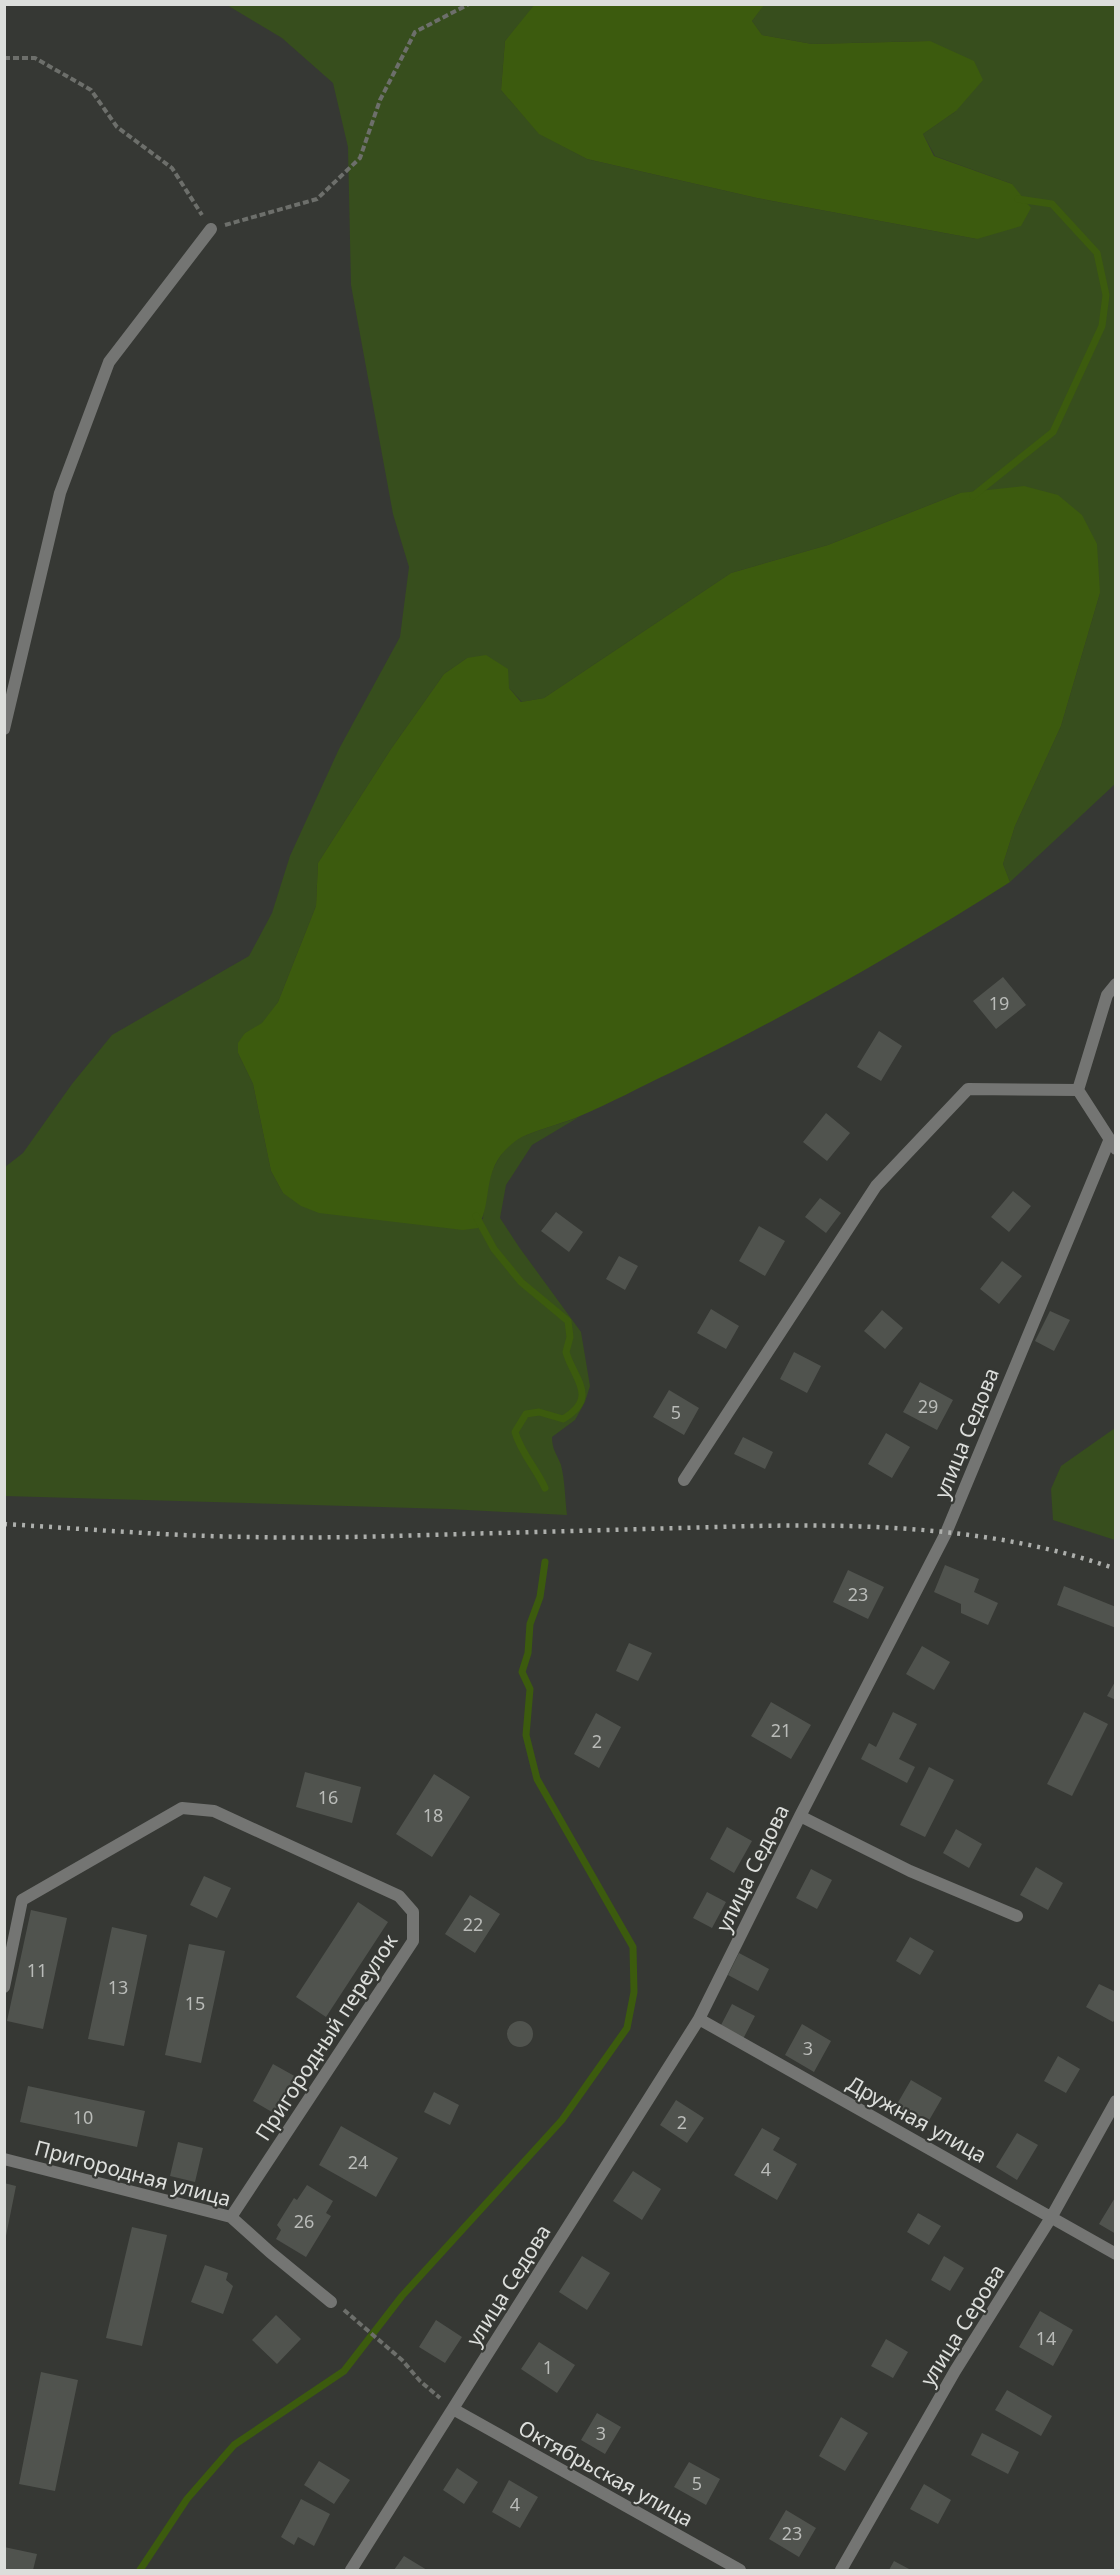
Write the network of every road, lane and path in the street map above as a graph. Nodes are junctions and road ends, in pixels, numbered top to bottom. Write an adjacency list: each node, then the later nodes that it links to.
1 (469, 4): 3 (path)
2 (4, 58): 3 (path)
3 (211, 230): 4 (street)
4 (4, 729)
5 (1116, 984): 6 (street)
6 (1078, 1090): 7 (street); 8 (street)
7 (1112, 1145): 9 (street, улица Седова)
8 (684, 1480)
9 (800, 1816): 10 (street); 12 (street, улица Седова)
10 (1017, 1916)
11 (4, 1987): 16 (street, Пригородный переулок)
12 (699, 2019): 15 (street, Дружная улица); 20 (street, улица Седова)
13 (1116, 2101): 15 (street, улица Серова)
14 (4, 2159): 16 (street, Пригородная улица)
15 (1052, 2216): 17 (street, Дружная улица); 23 (street, улица Серова)
16 (231, 2217): 18 (street, Пригородная улица)
17 (1116, 2254)
18 (331, 2302)
19 (344, 2309): 20 (path)
20 (453, 2409): 21 (street, улица Седова); 22 (street, Октябрьская улица)
21 (351, 2571)
22 (740, 2571)
23 (841, 2571)

